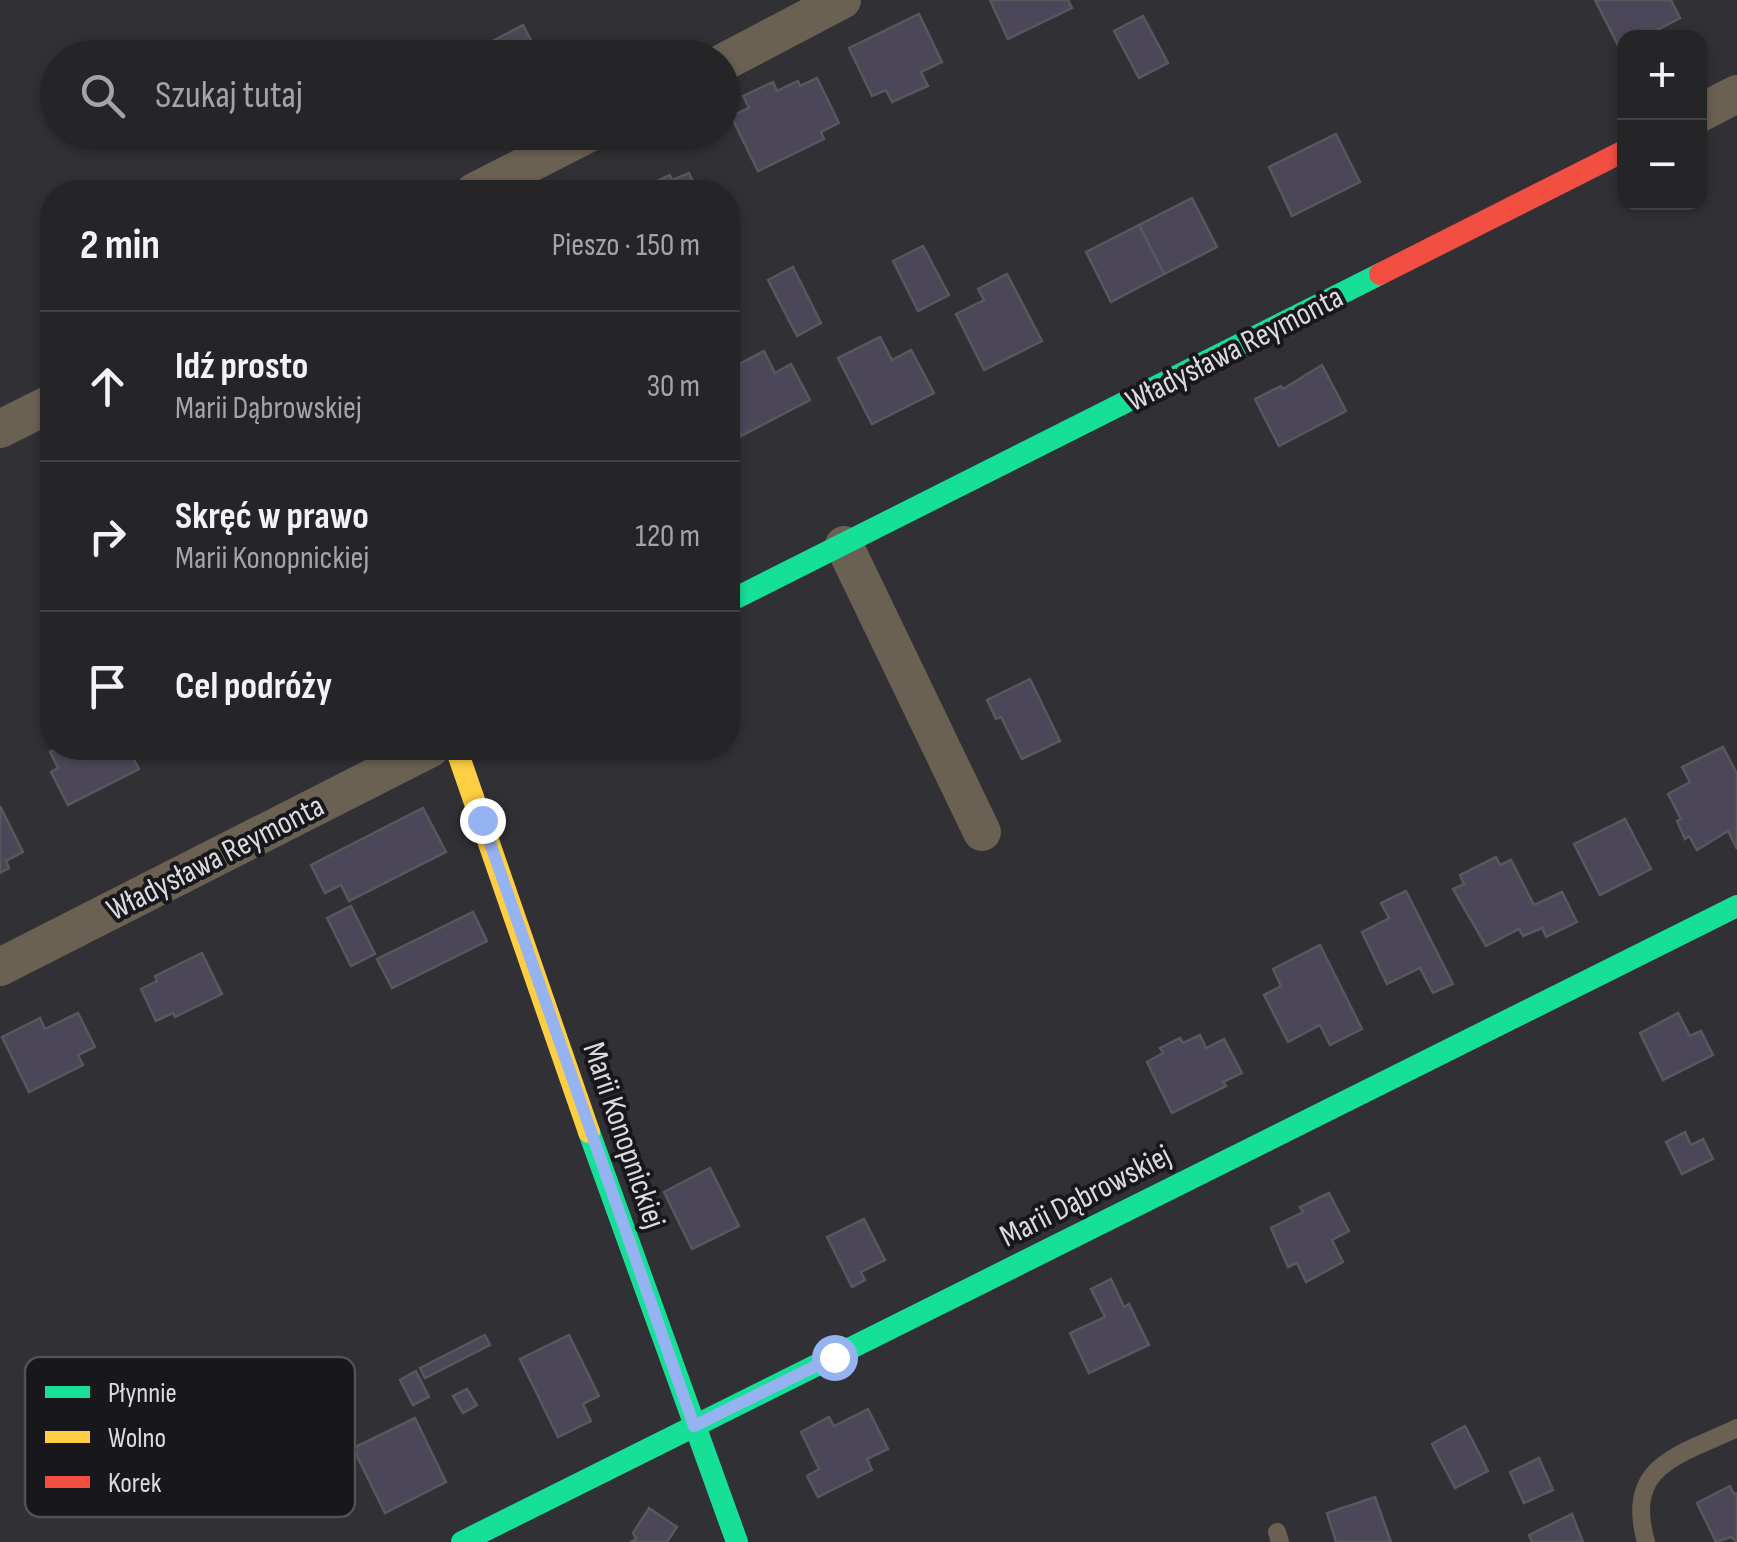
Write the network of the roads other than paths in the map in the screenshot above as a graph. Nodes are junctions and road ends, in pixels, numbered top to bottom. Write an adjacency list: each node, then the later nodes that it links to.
1 (842, 0): 2 (street)
2 (740, 54)
3 (1737, 94): 4 (street)
4 (1707, 109)
5 (556, 150): 7 (street)
6 (1617, 155): 10 (street, Władysława Reymonta)
7 (497, 180)
8 (40, 409): 9 (street)
9 (0, 429)
10 (844, 546): 11 (street, Władysława Reymonta); 14 (street)
11 (740, 596)
12 (407, 760): 16 (street, Władysława Reymonta)
13 (460, 760): 17 (street, Marii Konopnickiej)
14 (982, 832)
15 (1737, 906): 17 (street, Marii Dąbrowskiej)
16 (0, 966)
17 (694, 1426): 19 (street, Marii Dąbrowskiej); 20 (street, Marii Konopnickiej)
18 (1737, 1428): 21 (lane)
19 (462, 1542)
20 (737, 1542)
21 (1646, 1542)

